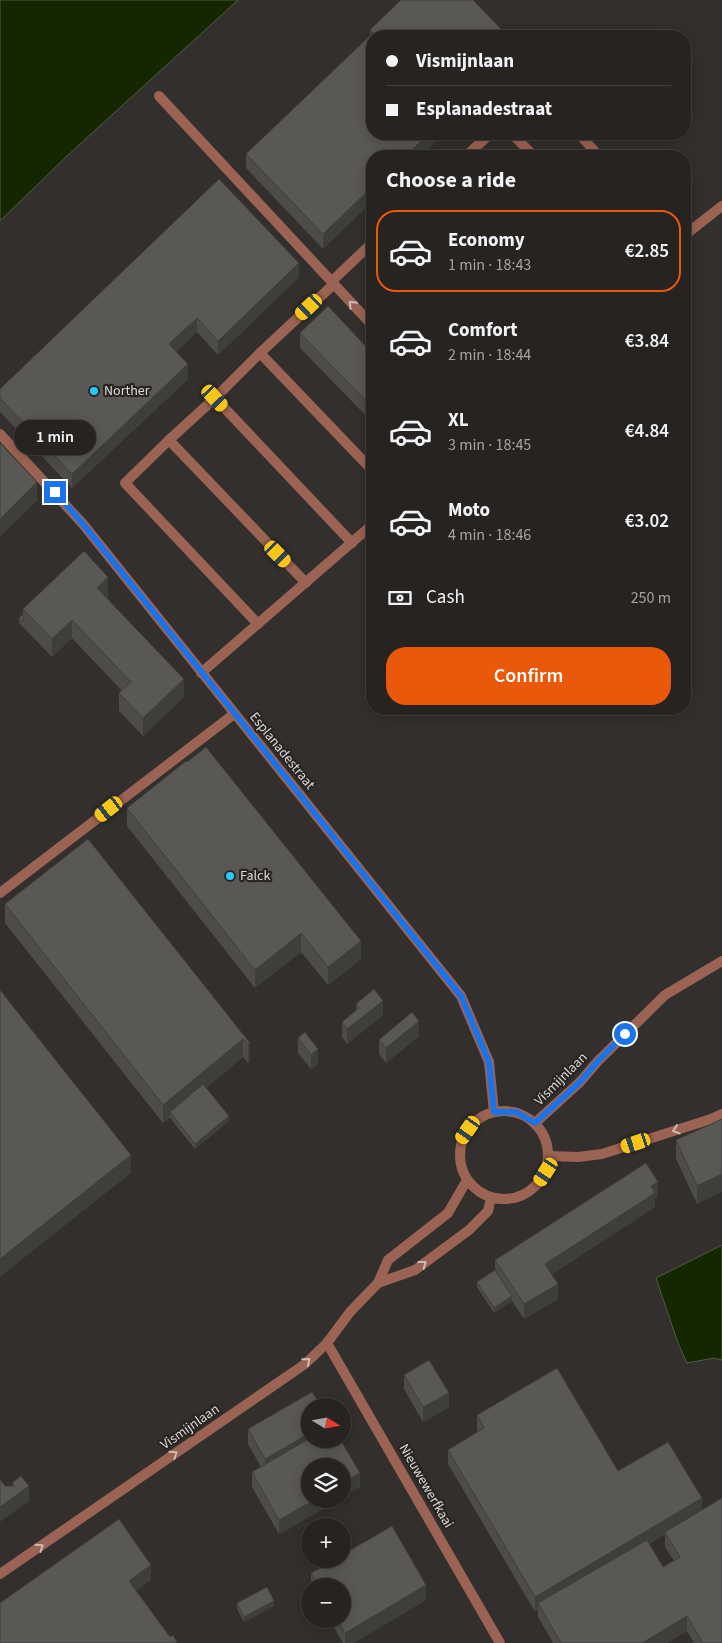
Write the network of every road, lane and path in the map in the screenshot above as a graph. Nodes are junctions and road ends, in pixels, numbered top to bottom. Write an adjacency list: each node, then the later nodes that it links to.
1 (159, 96): 11 (street)
2 (483, 140): 5 (street)
3 (518, 140): 6 (street)
4 (584, 140): 7 (street)
5 (473, 150)
6 (528, 150)
7 (594, 150)
8 (722, 206): 9 (street)
9 (691, 230)
10 (366, 253): 11 (street)
11 (332, 283): 12 (street, one-way to 11); 13 (street)
12 (366, 319)
13 (260, 353): 14 (street); 17 (street)
14 (215, 398): 16 (street); 19 (street)
15 (0, 434): 22 (street, Esplanadestraat)
16 (169, 440): 20 (street); 21 (street)
17 (366, 464)
18 (366, 530): 19 (street)
19 (352, 543): 20 (street)
20 (306, 583): 21 (street)
21 (258, 624): 22 (street)
22 (201, 673): 23 (street, Esplanadestraat)
23 (234, 714): 24 (street); 26 (street, Esplanadestraat)
24 (0, 893)
25 (722, 961): 28 (street, Vismijnlaan)
26 (494, 1112): 28 (street); 30 (street)
27 (722, 1114): 29 (street, one-way to 29)
28 (535, 1123): 29 (street)
29 (549, 1156): 31 (street)
30 (467, 1180): 31 (street); 32 (street, Vismijnlaan)
31 (491, 1198): 32 (street, Vismijnlaan, one-way to 31)
32 (378, 1283): 33 (street, Vismijnlaan)
33 (327, 1343): 34 (street, Vismijnlaan, one-way to 33); 35 (street, Nieuwewerfkaai)
34 (0, 1574)
35 (500, 1643)

